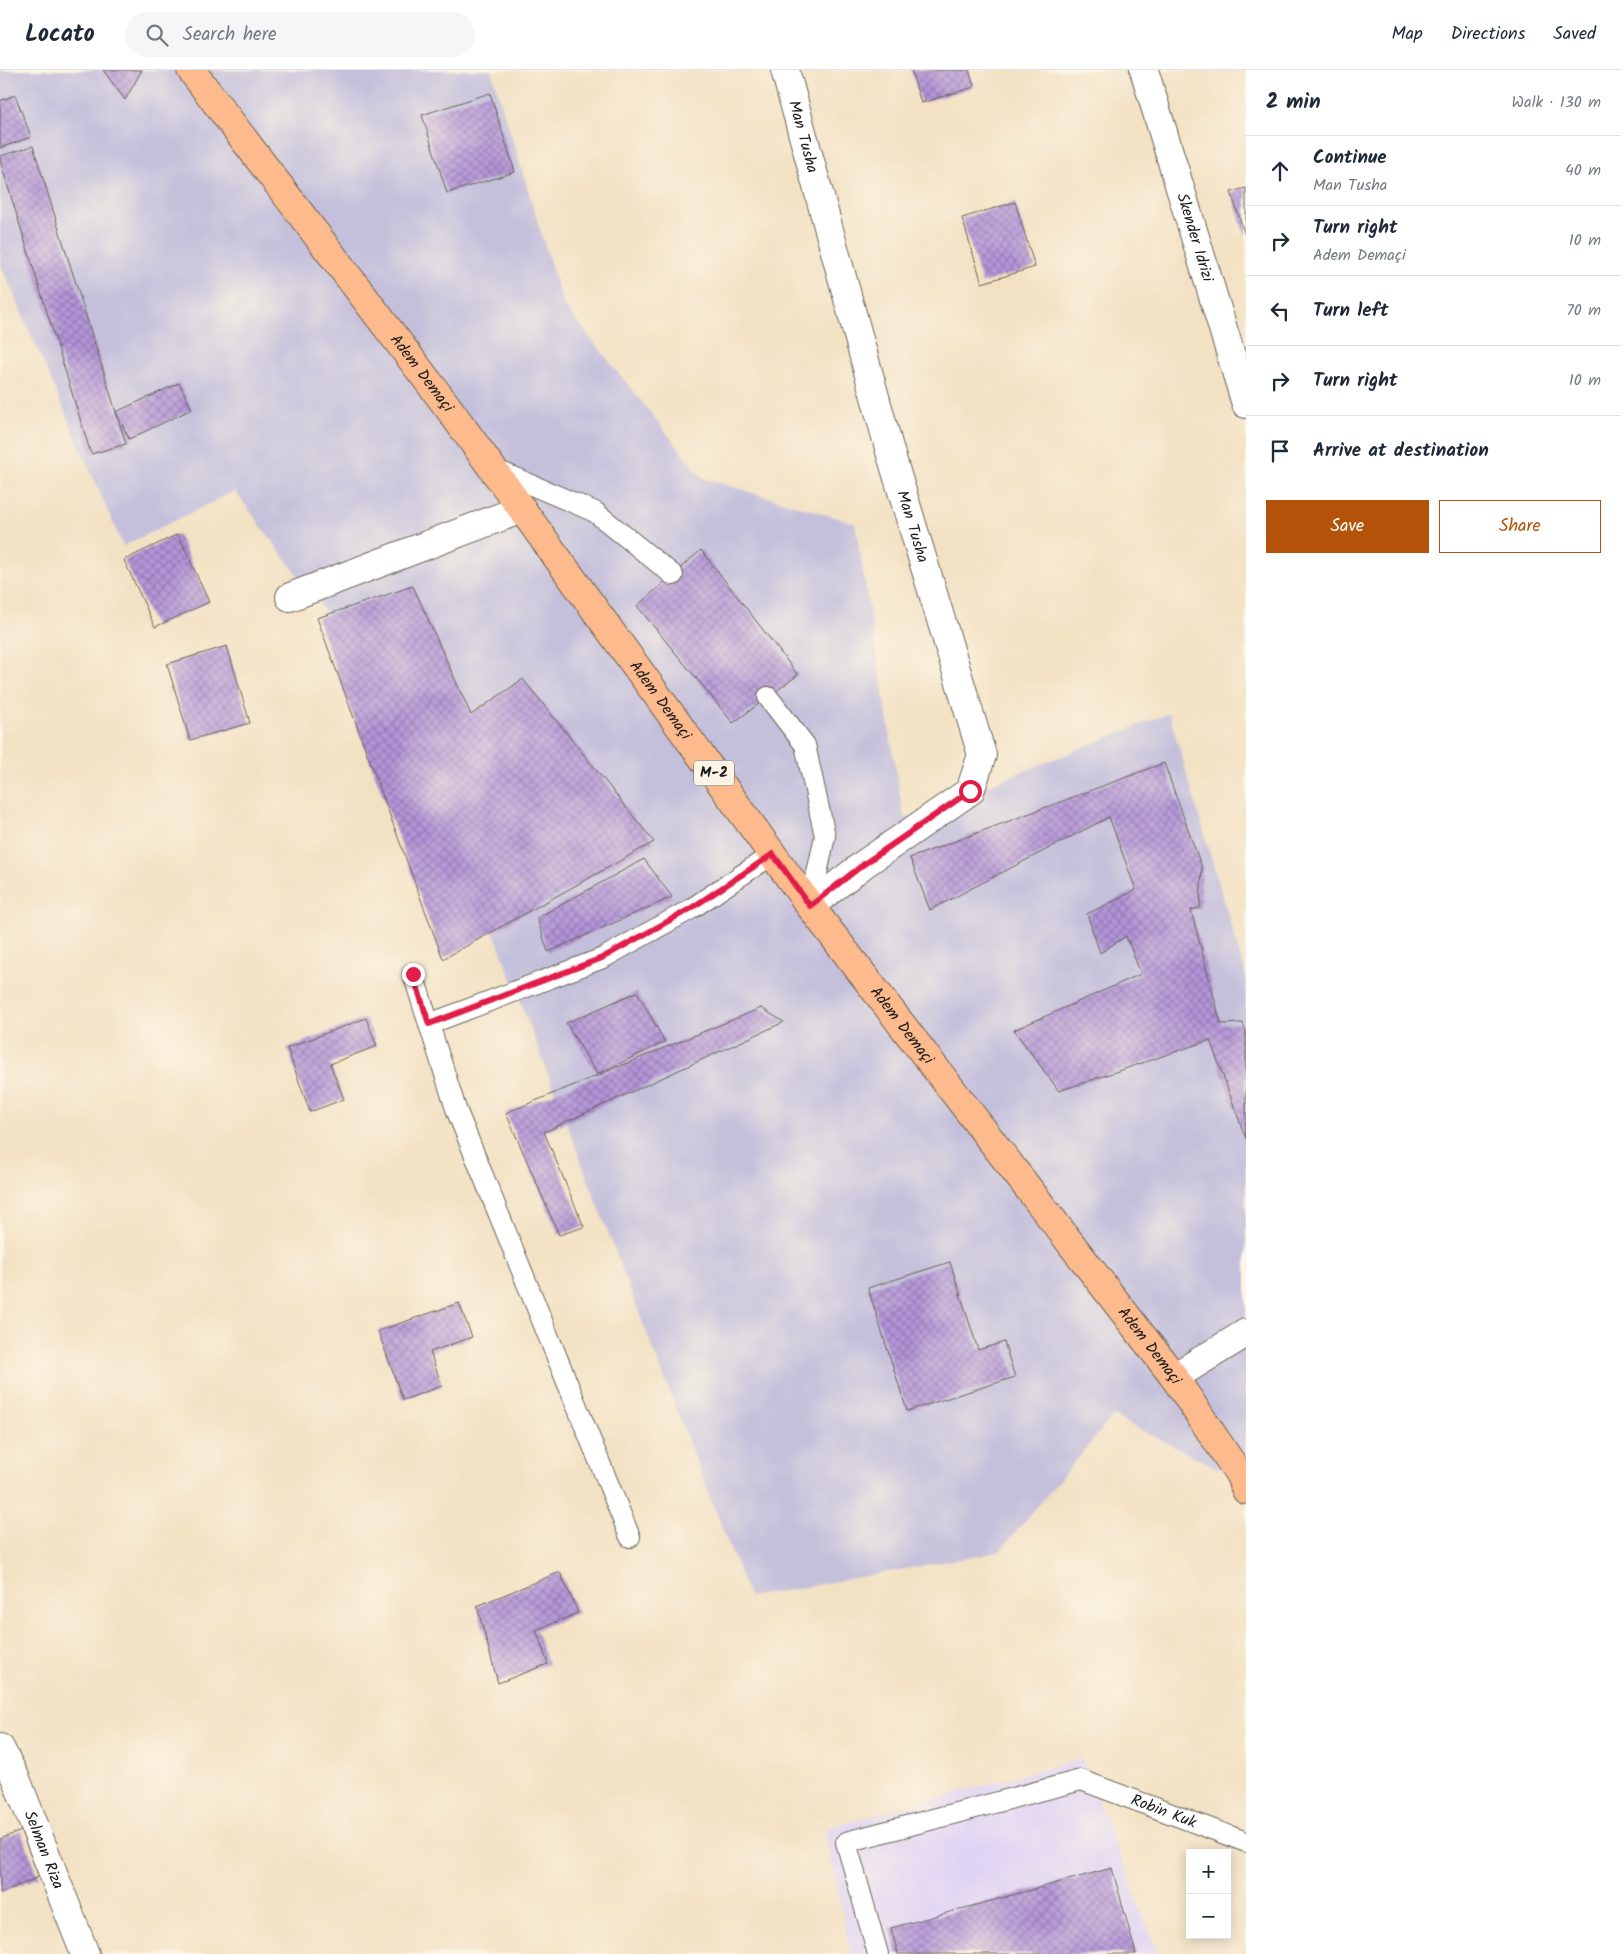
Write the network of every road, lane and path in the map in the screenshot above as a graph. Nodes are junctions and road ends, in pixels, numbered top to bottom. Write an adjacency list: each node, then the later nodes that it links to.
1 (191, 70): 5 (main road, Adem Demaçi / M-2)
2 (785, 70): 11 (street, Man Tusha)
3 (1144, 70): 4 (street, Skender Idrizi)
4 (1246, 404)
5 (492, 468): 6 (main road, Adem Demaçi / M-2); 7 (lane)
6 (522, 508): 8 (street); 10 (main road, Adem Demaçi / M-2)
7 (673, 575)
8 (290, 597)
9 (768, 697): 11 (lane)
10 (773, 854): 11 (main road, Adem Demaçi / M-2); 13 (lane)
11 (810, 906): 15 (main road, Adem Demaçi / M-2)
12 (413, 974): 13 (lane)
13 (429, 1024): 17 (lane)
14 (1246, 1333): 15 (street)
15 (1174, 1377): 16 (main road, Adem Demaçi / M-2)
16 (1243, 1482)
17 (630, 1538)
18 (0, 1748): 20 (street, Selman Riza)
19 (1246, 1842): 21 (lane, Robin Kuk)
20 (85, 1954)
21 (878, 1954)

